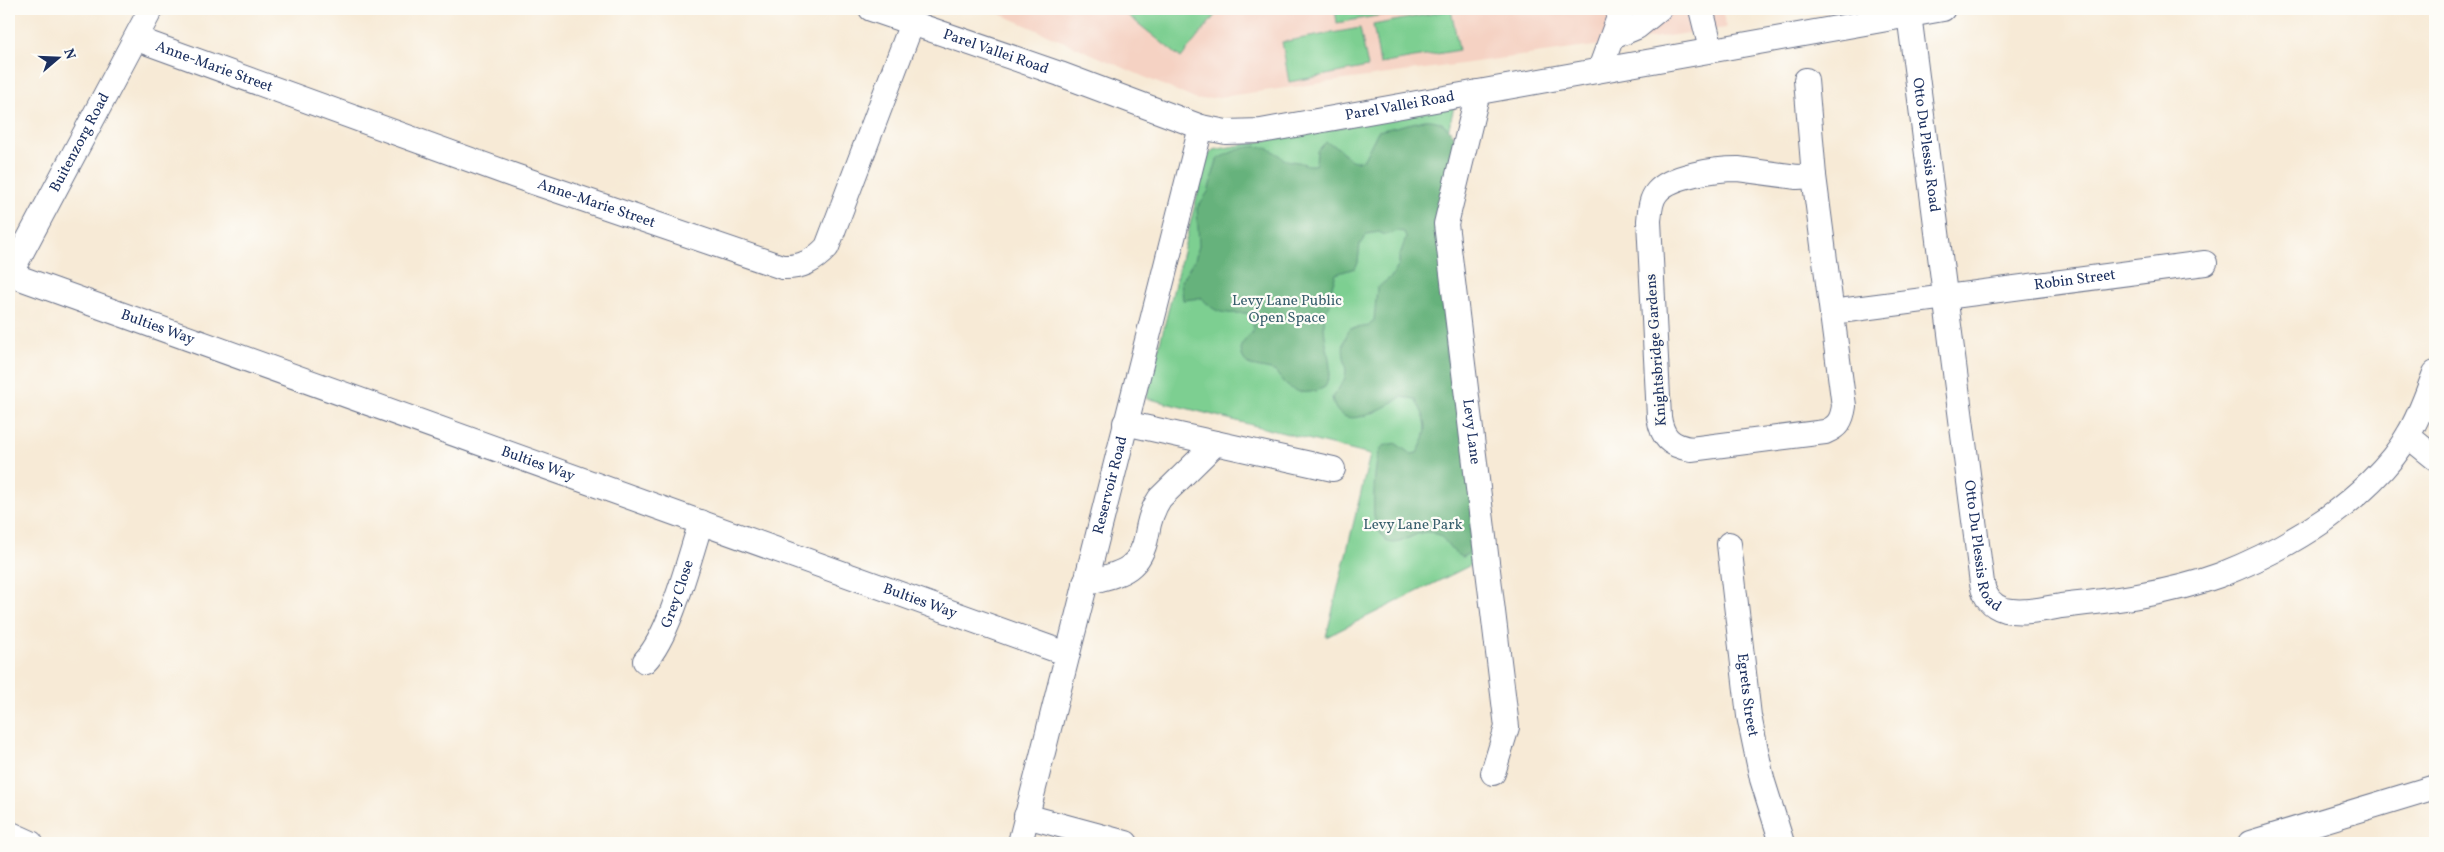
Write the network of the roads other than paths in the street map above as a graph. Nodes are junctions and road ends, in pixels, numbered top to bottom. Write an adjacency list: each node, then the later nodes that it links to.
1 (151, 9): 10 (street, Buitenzorg Road)
2 (872, 9): 8 (street, Parel Vallei Road)
3 (1622, 9): 9 (street)
4 (1660, 9): 9 (street)
5 (1701, 9): 11 (street)
6 (1943, 9): 7 (street, Parel Vallei Road)
7 (1909, 14): 11 (street, Parel Vallei Road); 19 (street, Otto Du Plessis Road)
8 (912, 23): 10 (street, Anne-Marie Street); 15 (street, Parel Vallei Road)
9 (1613, 37): 12 (street)
10 (137, 39): 18 (street, Buitenzorg Road)
11 (1710, 49): 12 (street, Parel Vallei Road)
12 (1600, 69): 14 (street, Parel Vallei Road)
13 (1806, 80): 16 (street, Knightsbridge Gardens)
14 (1478, 92): 15 (street, Parel Vallei Road); 32 (street, Levy Lane)
15 (1201, 127): 22 (street, Reservoir Road)
16 (1814, 176): 20 (street, Knightsbridge Gardens); 20 (street, Knightsbridge Gardens)
17 (2205, 263): 19 (street, Robin Street)
18 (9, 275): 27 (street, Bulties Way)
19 (1945, 297): 20 (street); 23 (street, Otto Du Plessis Road)
20 (1832, 312)
21 (2435, 373): 23 (street, Otto Du Plessis Road)
22 (1125, 423): 24 (street); 29 (street, Reservoir Road)
23 (2408, 436): 25 (street)
24 (1216, 443): 26 (street); 29 (street)
25 (2435, 458)
26 (1333, 468)
27 (701, 522): 30 (street, Bulties Way); 31 (street, Grey Close)
28 (1729, 544): 40 (street, Egrets Street)
29 (1085, 583): 30 (street, Reservoir Road)
30 (1068, 654): 34 (street, Reservoir Road)
31 (645, 661)
32 (1493, 773)
33 (2435, 787): 36 (street)
34 (1026, 816): 38 (street, Reservoir Road); 39 (street)
35 (9, 833): 37 (street)
36 (2309, 835): 41 (street)
37 (31, 843)
38 (1020, 843)
39 (1126, 843)
40 (1782, 843)
41 (2250, 843)

